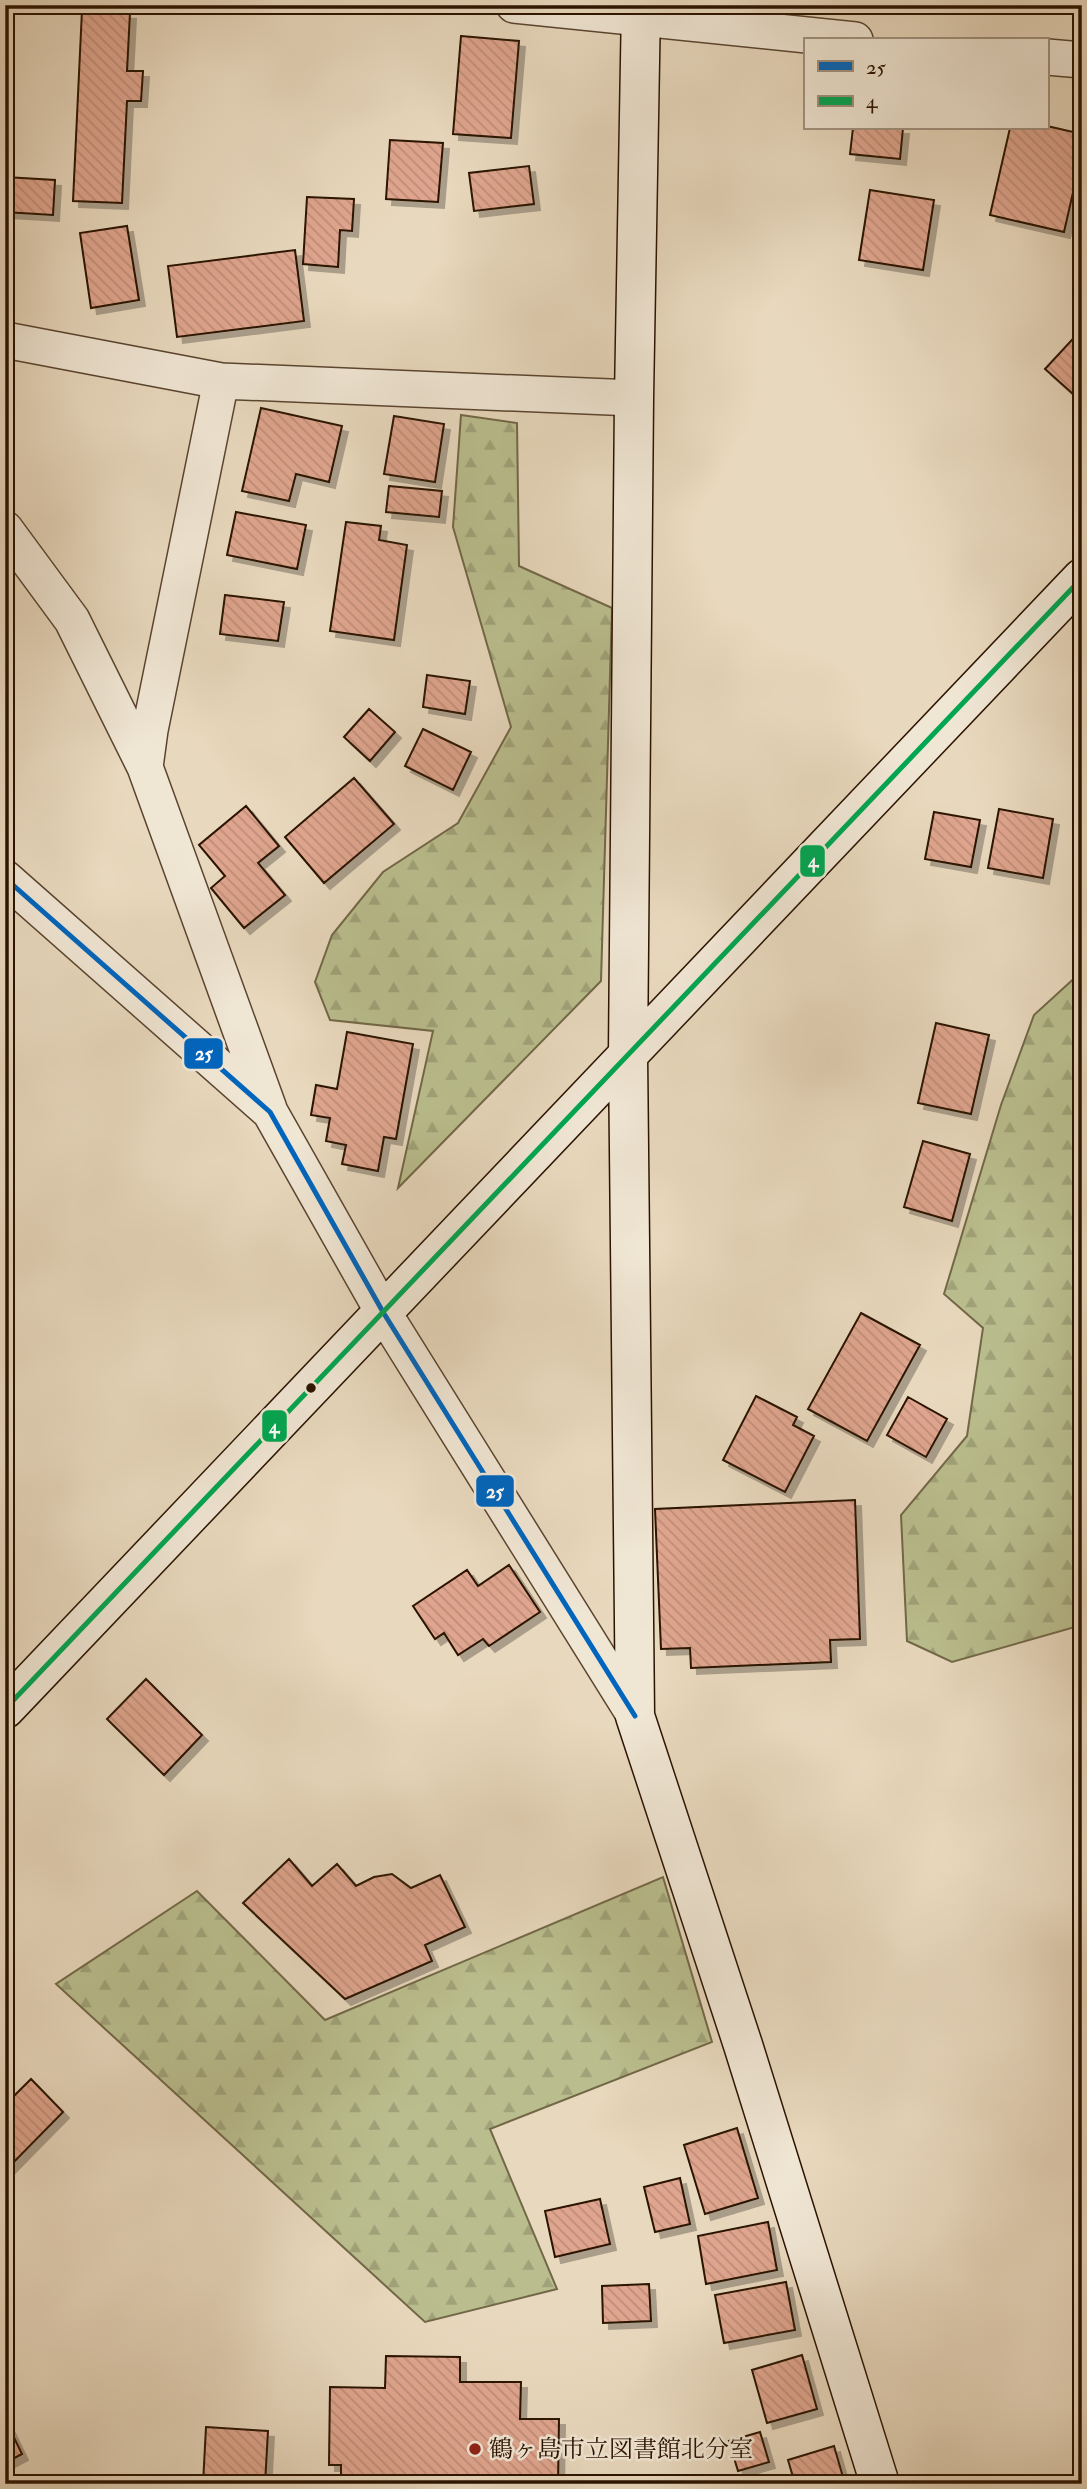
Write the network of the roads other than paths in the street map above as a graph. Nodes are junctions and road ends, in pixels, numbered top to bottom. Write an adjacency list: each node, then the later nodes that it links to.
1 (514, 5): 2 (street)
2 (641, 12): 3 (street); 8 (street)
3 (840, 38)
4 (1048, 57): 5 (street)
5 (1082, 60)
6 (5, 340): 7 (street)
7 (221, 381): 8 (street); 11 (street)
8 (634, 398): 13 (street)
9 (5, 529): 11 (street)
10 (1082, 578): 13 (street)
11 (145, 767): 14 (street)
12 (5, 878): 14 (street)
13 (628, 1055): 15 (street); 17 (street)
14 (270, 1112): 15 (street)
15 (383, 1312): 16 (street); 17 (street)
16 (5, 1709)
17 (635, 1716): 18 (street)
18 (880, 2484)

